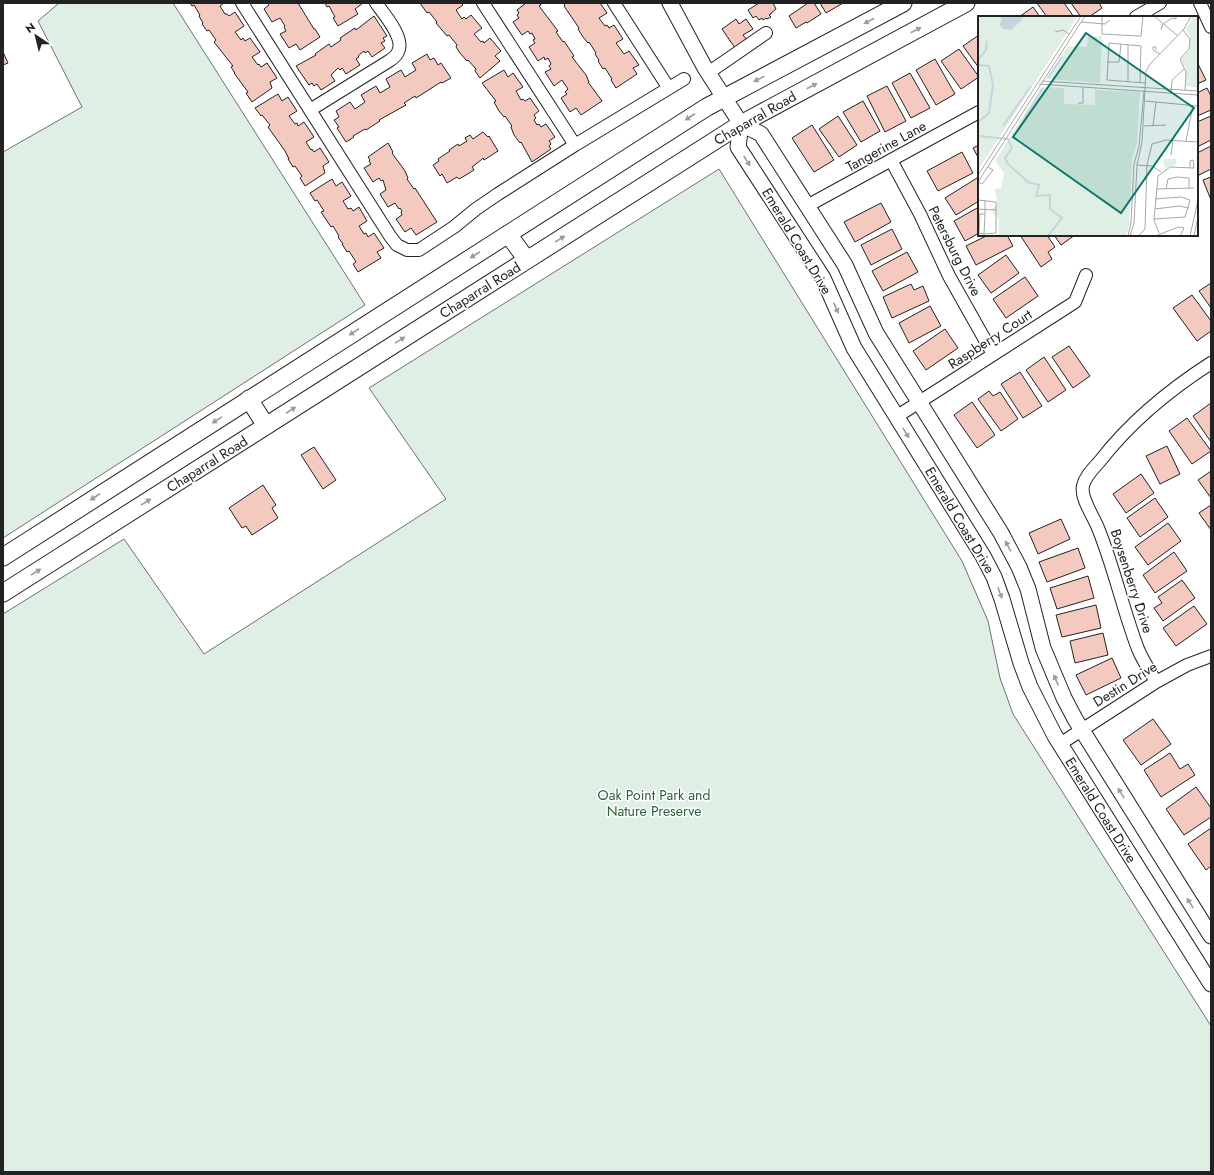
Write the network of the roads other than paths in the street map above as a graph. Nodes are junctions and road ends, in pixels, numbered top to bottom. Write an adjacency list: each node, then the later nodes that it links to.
1 (242, 3): 17 (street)
2 (376, 3): 17 (street)
3 (483, 3): 20 (street)
4 (614, 3): 15 (street)
5 (670, 3): 13 (street)
6 (904, 3): 16 (main road, one-way to 16)
7 (1160, 3): 10 (street)
8 (1200, 3): 11 (street)
9 (959, 5): 19 (main road, Chaparral Road, one-way to 9)
10 (1138, 16)
11 (1211, 27)
12 (766, 33): 13 (street)
13 (708, 73): 16 (street)
14 (684, 79): 15 (street)
15 (668, 87): 20 (street)
16 (724, 97): 19 (street); 23 (main road, one-way to 23)
17 (310, 110): 20 (street)
18 (978, 113): 21 (street, Tangerine Lane)
19 (741, 124): 22 (street, Emerald Coast Drive); 24 (main road, Chaparral Road, one-way to 19); 30 (street, Emerald Coast Drive, one-way to 30)
20 (575, 145)
21 (891, 160): 22 (street, Tangerine Lane); 26 (street, Petersburg Drive)
22 (807, 206): 29 (street, Emerald Coast Drive)
23 (508, 234): 24 (main road); 28 (main road, one-way to 28)
24 (527, 260): 31 (main road, Chaparral Road, one-way to 24)
25 (1086, 275): 26 (street, Raspberry Court)
26 (993, 354): 29 (street, Raspberry Court)
27 (1211, 363): 35 (street, Boysenberry Drive)
28 (249, 399): 31 (main road); 32 (main road, one-way to 32)
29 (920, 401): 30 (street, Raspberry Court); 36 (street, Emerald Coast Drive, one-way to 29)
30 (896, 416): 37 (street, Emerald Coast Drive, one-way to 37)
31 (266, 426): 33 (main road, Chaparral Road, one-way to 31)
32 (3, 557)
33 (3, 593)
34 (1211, 656): 35 (street, Destin Drive)
35 (1156, 682): 36 (street, Destin Drive)
36 (1080, 730): 37 (street, Destin Drive); 38 (street, Emerald Coast Drive, one-way to 36)
37 (1060, 744): 39 (street, Emerald Coast Drive)
38 (1211, 936)
39 (1211, 984)

